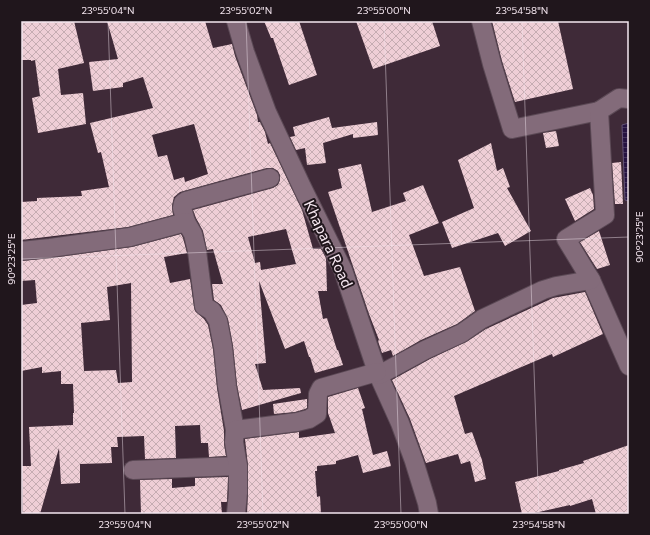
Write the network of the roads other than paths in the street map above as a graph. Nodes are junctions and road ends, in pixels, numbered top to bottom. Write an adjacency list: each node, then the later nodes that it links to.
1 (236, 21): 10 (street, Khapara Road)
2 (481, 21): 4 (street)
3 (629, 99): 4 (street)
4 (599, 111): 8 (street)
5 (270, 178): 6 (street)
6 (186, 222): 7 (street); 11 (street)
7 (21, 251)
8 (591, 280): 9 (street); 10 (street)
9 (629, 366)
10 (378, 374): 11 (street); 15 (street, Khapara Road)
11 (235, 430): 12 (street)
12 (238, 466): 13 (street); 14 (street)
13 (133, 470)
14 (236, 514)
15 (429, 514)

